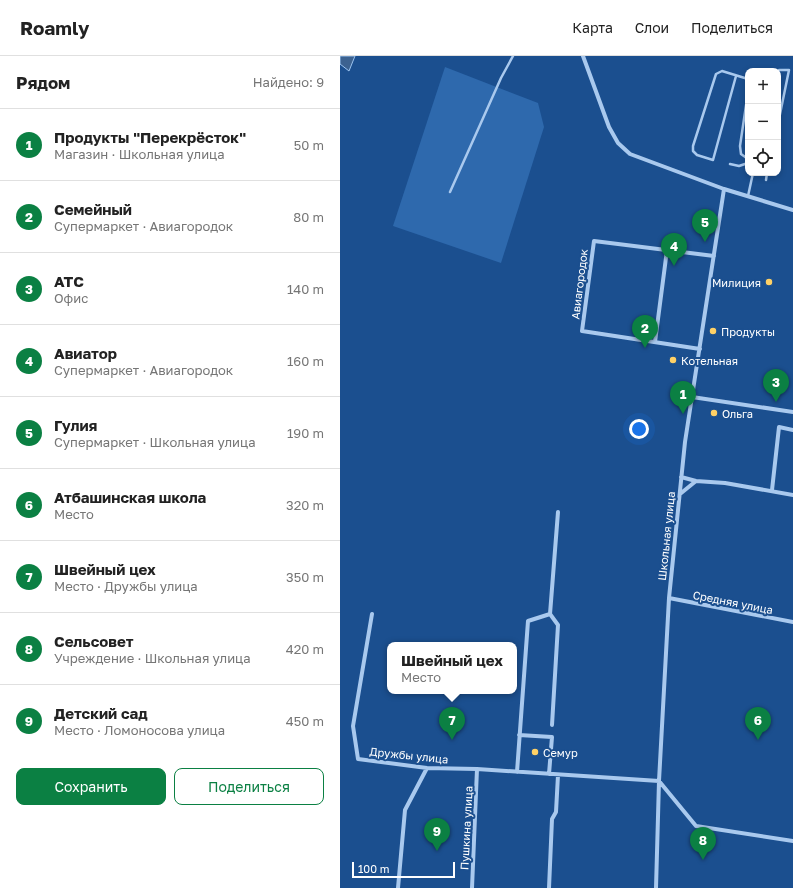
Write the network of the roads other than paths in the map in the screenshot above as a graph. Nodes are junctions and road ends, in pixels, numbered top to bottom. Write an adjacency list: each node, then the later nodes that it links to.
1 (513, 56): 15 (lane)
2 (583, 56): 14 (street)
3 (781, 70): 7 (lane)
4 (736, 76): 4 (lane); 5 (lane)
5 (745, 78)
6 (746, 104): 8 (lane)
7 (781, 110)
8 (745, 157)
9 (730, 164): 10 (lane)
10 (745, 164)
11 (752, 176): 16 (lane)
12 (767, 176): 13 (lane)
13 (766, 180)
14 (724, 189): 16 (street); 19 (street, Школьная улица)
15 (450, 192)
16 (748, 196): 17 (street)
17 (793, 210)
18 (667, 250): 19 (street, Авиагородок); 20 (street); 20 (street, Авиагородок)
19 (714, 256): 21 (street, Школьная улица)
20 (654, 342): 21 (street, Авиагородок)
21 (700, 348): 22 (street, Школьная улица)
22 (692, 397): 23 (street); 25 (street, Школьная улица)
23 (793, 412)
24 (793, 430): 27 (street)
25 (681, 477): 26 (street); 28 (street, Школьная улица)
26 (696, 482): 27 (street); 28 (street)
27 (772, 490): 29 (street)
28 (680, 494): 31 (street, Школьная улица)
29 (793, 495)
30 (558, 512): 33 (street)
31 (669, 598): 34 (street, Средняя улица); 42 (street, Школьная улица)
32 (372, 614): 37 (street, Дружбы улица)
33 (550, 614): 35 (street); 36 (street)
34 (793, 622)
35 (552, 725)
36 (519, 735): 39 (street); 40 (street)
37 (427, 768): 38 (street, Дружбы улица); 44 (street)
38 (477, 769): 39 (street, Дружбы улица); 45 (street, Пушкина улица)
39 (517, 772): 40 (street, Дружбы улица)
40 (549, 774): 41 (street, Дружбы улица)
41 (558, 775): 42 (street, Дружбы улица); 46 (street)
42 (659, 781): 43 (street); 47 (street, Школьная улица)
43 (793, 841)
44 (398, 888)
45 (472, 888)
46 (549, 888)
47 (656, 888)

